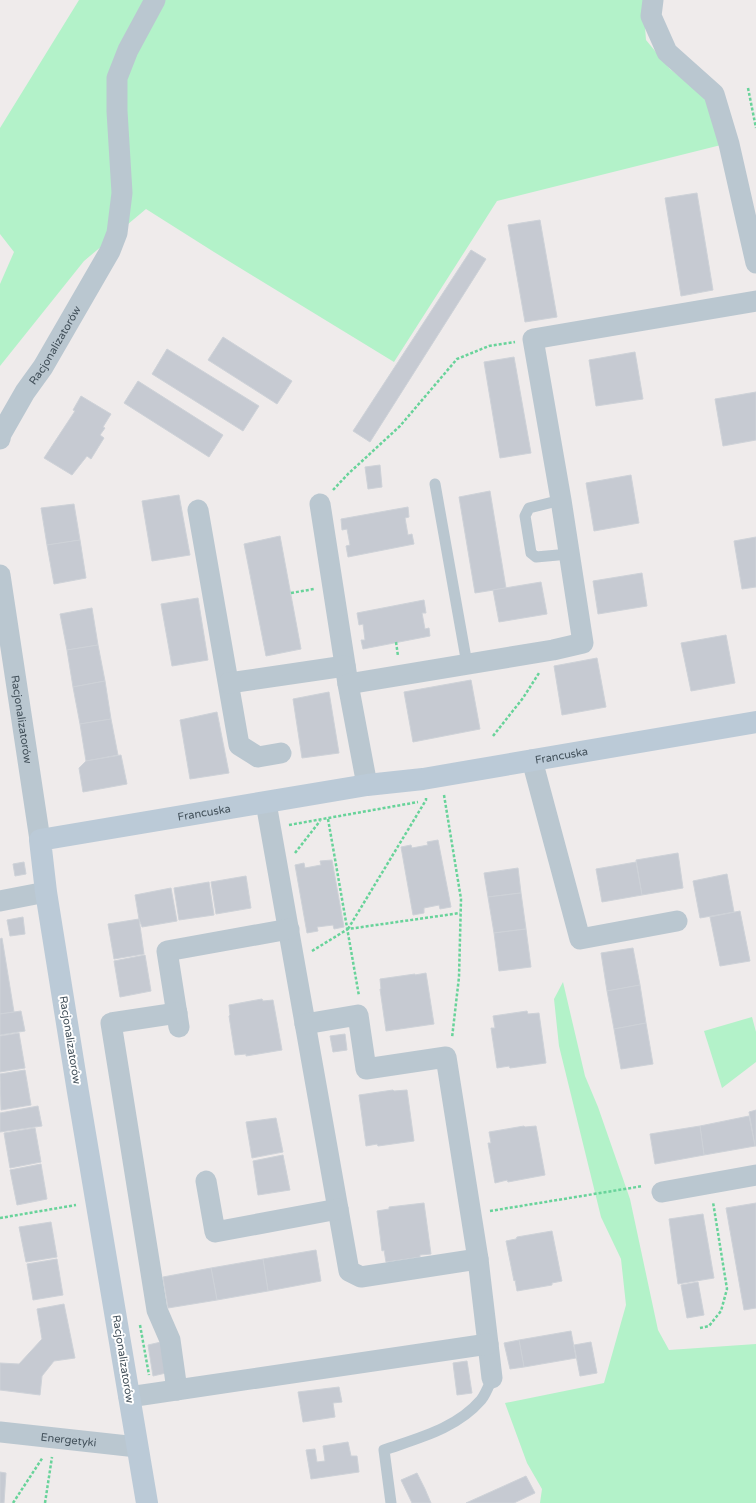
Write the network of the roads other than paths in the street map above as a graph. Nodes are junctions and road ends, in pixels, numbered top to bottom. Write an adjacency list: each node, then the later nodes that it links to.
1 (156, 0): 5 (street, Racjonalizatorów)
2 (653, 0): 3 (street)
3 (756, 261)
4 (756, 301): 7 (street)
5 (0, 439)
6 (435, 484): 12 (lane)
7 (561, 500): 10 (street); 10 (lane)
8 (320, 504): 13 (street)
9 (198, 510): 14 (street)
10 (569, 554): 12 (street)
11 (0, 575): 20 (street, Racjonalizatorów)
12 (467, 664): 13 (street)
13 (347, 675): 14 (street); 18 (street)
14 (229, 683): 16 (street)
15 (756, 722): 17 (street, Francuska)
16 (281, 752)
17 (532, 760): 18 (street, Francuska); 23 (street)
18 (367, 786): 19 (street, Francuska)
19 (266, 803): 20 (street, Francuska); 24 (street)
20 (40, 840): 21 (street, Racjonalizatorów)
21 (46, 892): 22 (street); 34 (street, Racjonalizatorów)
22 (0, 901)
23 (678, 921)
24 (289, 929): 25 (street); 33 (street)
25 (305, 1024): 29 (street); 30 (street)
26 (756, 1176): 28 (street)
27 (206, 1181): 29 (street)
28 (662, 1192)
29 (338, 1209): 30 (street)
30 (478, 1259): 31 (street)
31 (488, 1344): 32 (street); 33 (street)
32 (492, 1378): 38 (lane)
33 (177, 1390): 34 (street)
34 (129, 1397): 36 (street, Racjonalizatorów)
35 (0, 1432): 36 (street, Energetyki)
36 (137, 1447): 37 (street, Racjonalizatorów)
37 (147, 1503)
38 (391, 1503)

